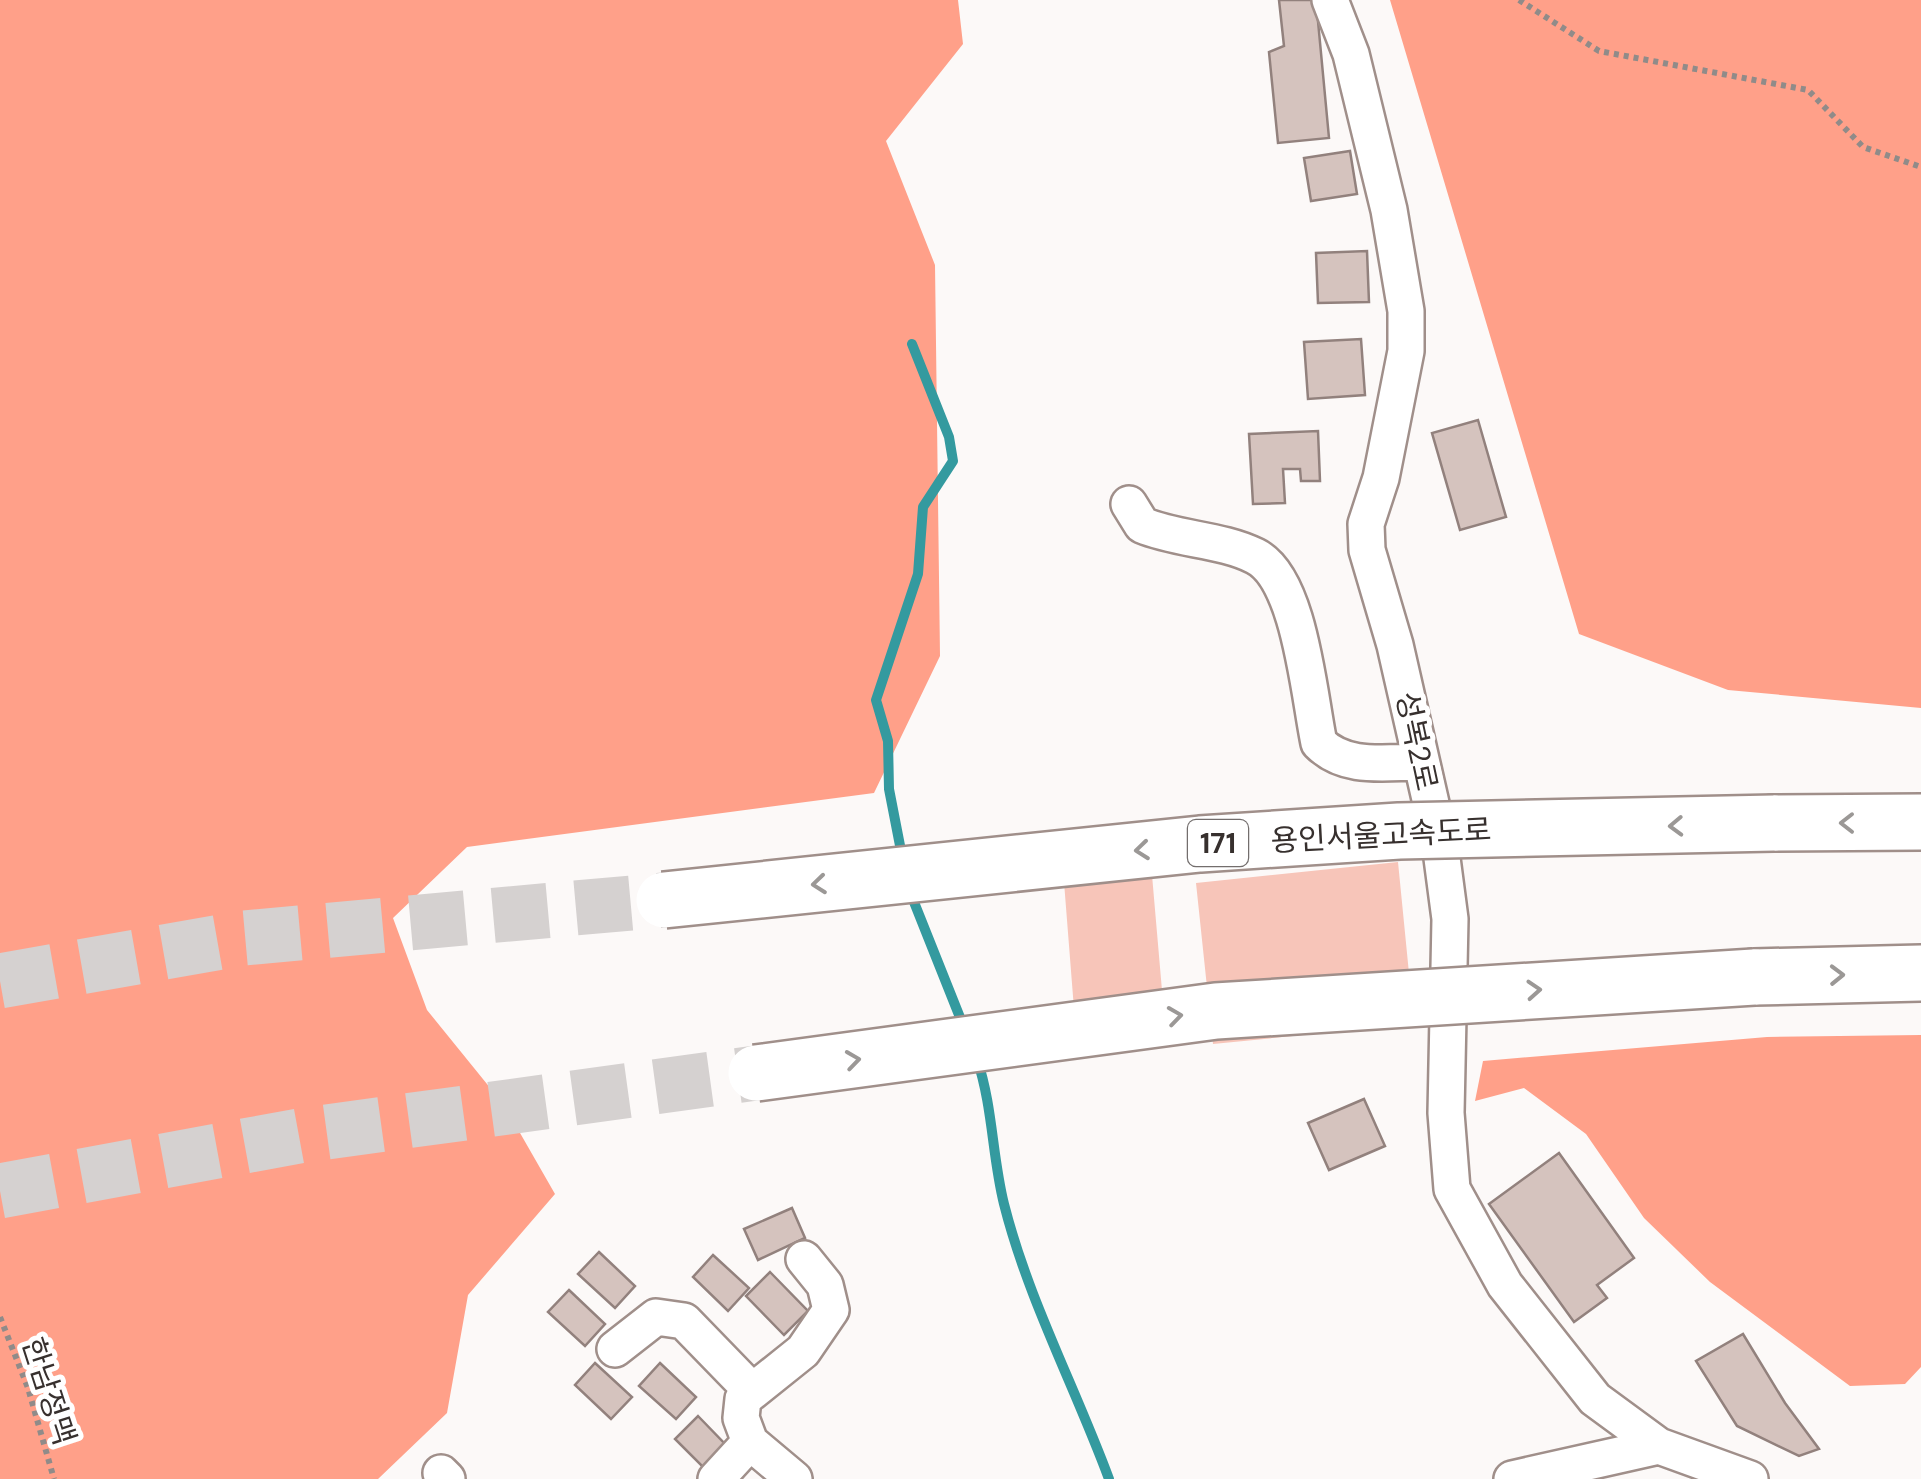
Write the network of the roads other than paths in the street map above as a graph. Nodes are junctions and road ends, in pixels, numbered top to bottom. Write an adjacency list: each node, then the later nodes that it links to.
1 (1330, 0): 3 (street, 성복2로)
2 (1129, 504): 3 (street)
3 (1421, 762): 12 (street, 성복2로)
4 (1921, 822): 5 (highway, 용인서울고속도로 / 171, one-way to 5, bridge)
5 (664, 900)
6 (1921, 973): 7 (highway, one-way to 6, bridge)
7 (756, 1074)
8 (804, 1259): 10 (street)
9 (615, 1349): 10 (street)
10 (752, 1391): 11 (street)
11 (750, 1442): 13 (street); 14 (street)
12 (1659, 1446): 15 (street); 16 (street, 성복2로)
13 (716, 1479)
14 (794, 1479)
15 (1512, 1479)
16 (1750, 1479)

